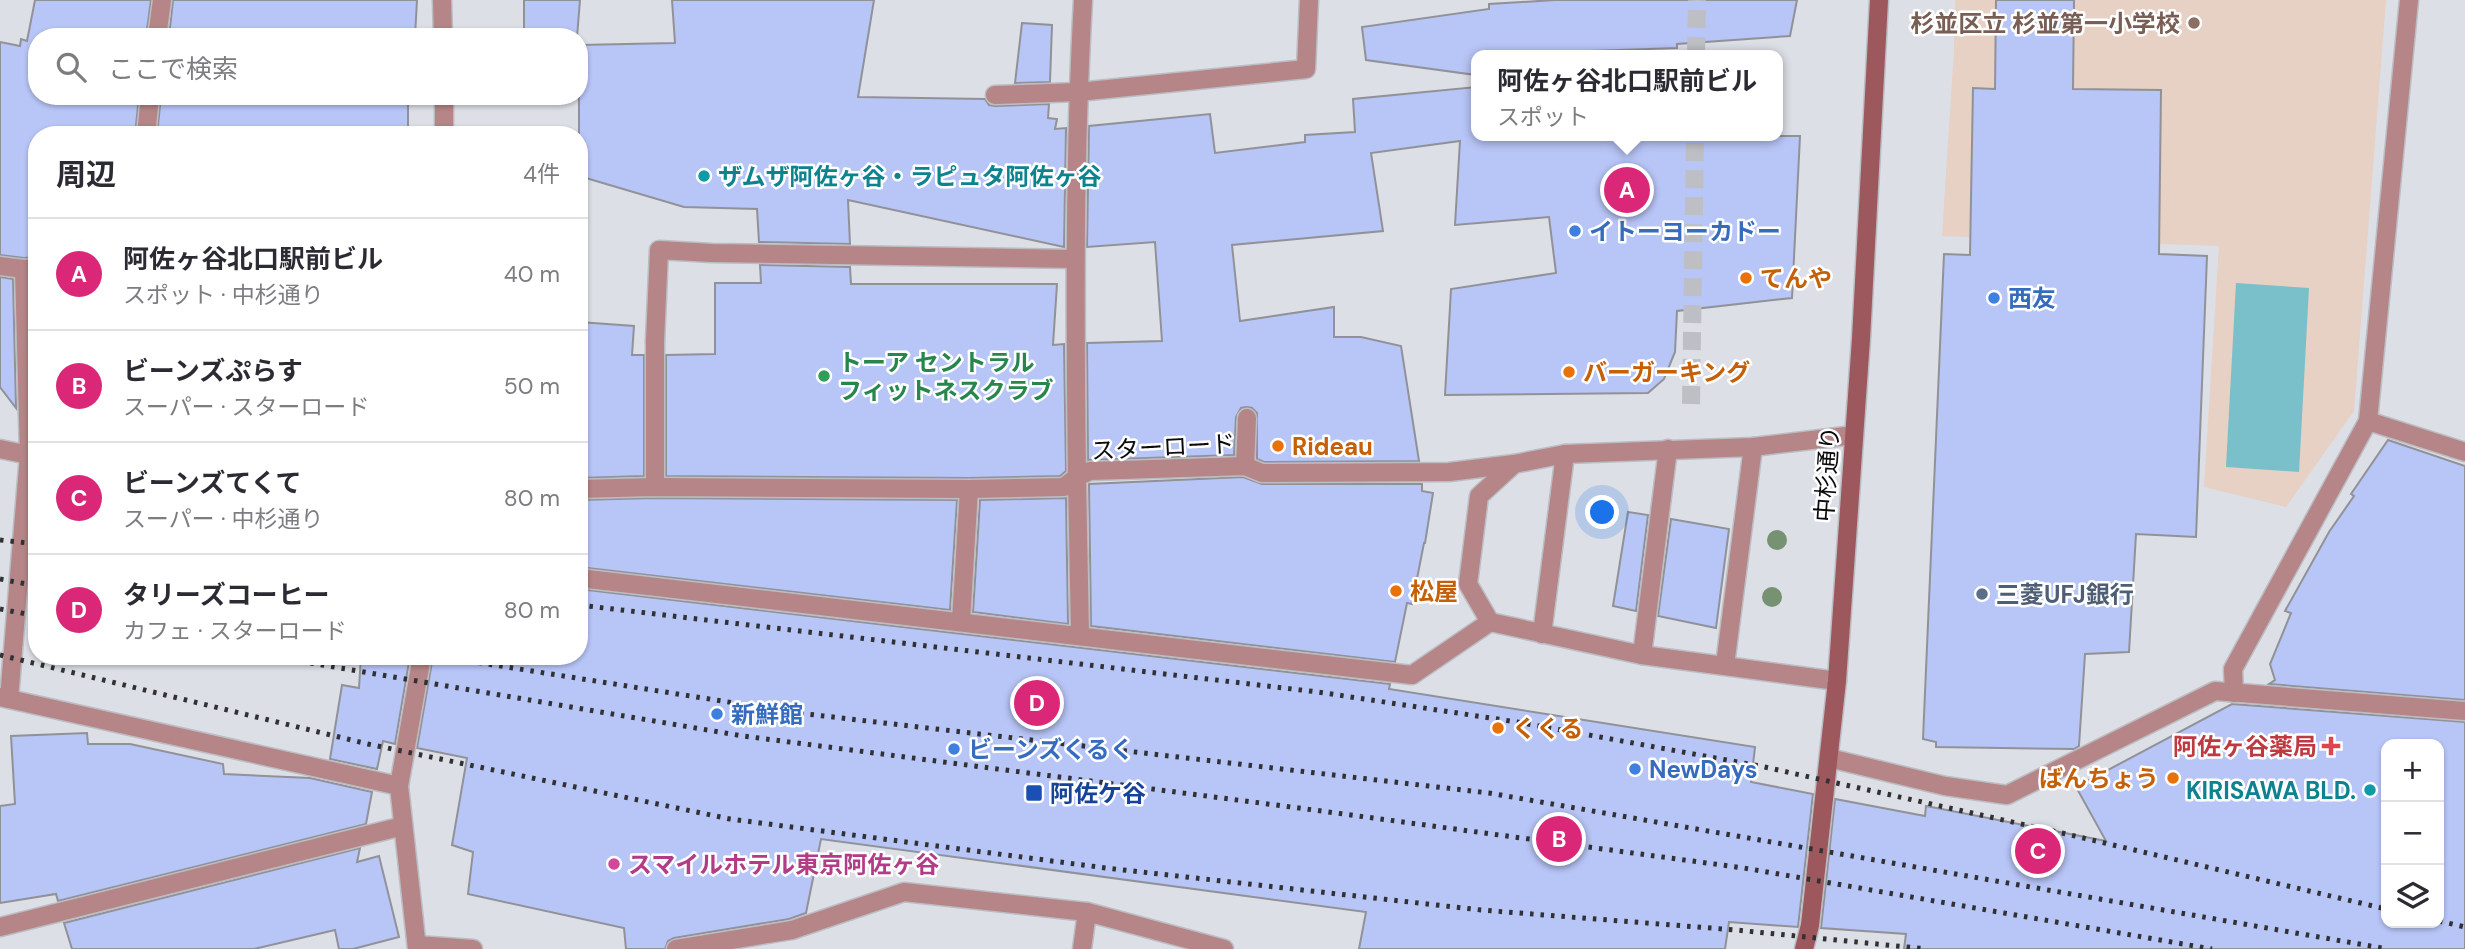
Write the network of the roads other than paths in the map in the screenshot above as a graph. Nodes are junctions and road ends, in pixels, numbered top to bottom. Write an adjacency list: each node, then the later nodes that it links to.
1 (162, 0): 7 (street)
2 (442, 0): 8 (street)
3 (1083, 0): 9 (street)
4 (1309, 0): 9 (street)
5 (1879, 0): 20 (main road, 中杉通り)
6 (2409, 0): 19 (street)
7 (158, 28)
8 (443, 28)
9 (1078, 92): 10 (street); 15 (street)
10 (995, 95)
11 (149, 105): 13 (street)
12 (444, 105): 14 (street)
13 (147, 126)
14 (444, 126)
15 (1074, 259): 29 (street); 30 (street)
16 (0, 266): 17 (street)
17 (28, 269)
18 (1247, 418): 28 (street)
19 (2368, 421): 24 (street); 43 (street)
20 (1854, 435): 21 (street, スターロード); 42 (main road, 中杉通り)
21 (1753, 447): 23 (street, スターロード); 41 (street)
22 (0, 449): 26 (street)
23 (1668, 449): 25 (street, スターロード); 39 (street)
24 (2465, 452)
25 (1565, 454): 27 (street, スターロード); 37 (street)
26 (28, 455)
27 (1514, 464): 28 (street, スターロード); 36 (street)
28 (1245, 466): 29 (street, スターロード)
29 (1077, 477): 32 (street); 38 (street, スターロード)
30 (655, 487): 31 (street); 32 (street)
31 (588, 489)
32 (969, 489): 35 (street)
33 (28, 498): 44 (street)
34 (588, 579): 35 (street)
35 (961, 621): 38 (street)
36 (1489, 622): 37 (street); 38 (street)
37 (1542, 634): 39 (street)
38 (1080, 635)
39 (1642, 655): 41 (street)
40 (420, 665): 47 (street)
41 (1725, 665): 42 (street)
42 (1837, 681): 46 (main road, 中杉通り)
43 (2234, 693): 45 (street); 46 (street)
44 (4, 698): 47 (street)
45 (2465, 710)
46 (1829, 758): 56 (main road, 中杉通り)
47 (399, 786): 48 (street)
48 (403, 826): 50 (street); 51 (street)
49 (1087, 912): 53 (street); 54 (street); 55 (street)
50 (0, 927)
51 (417, 947): 52 (street)
52 (473, 949)
53 (676, 949)
54 (1082, 949)
55 (1224, 949)
56 (1804, 949)

